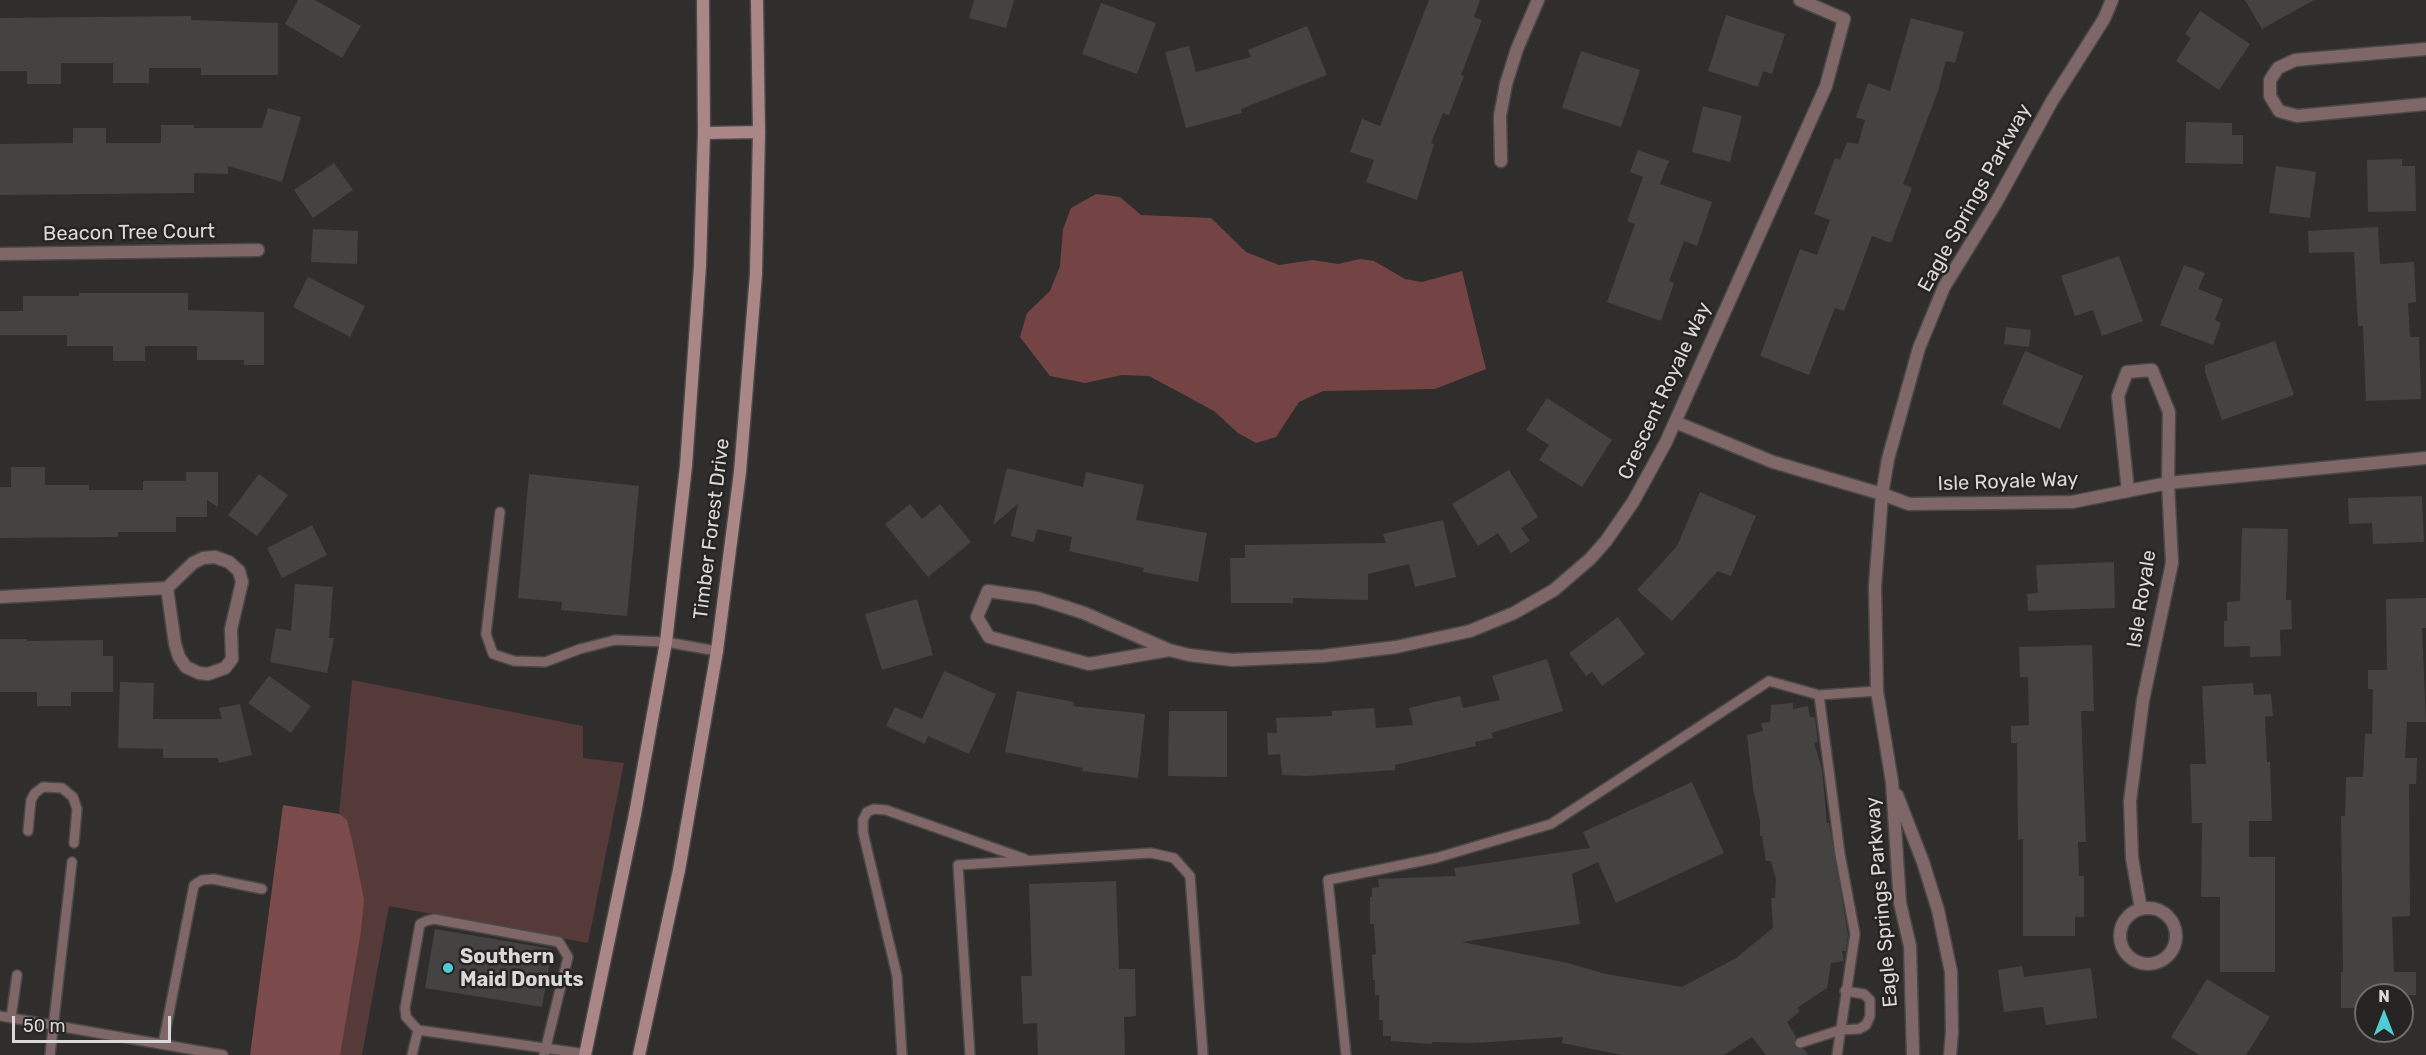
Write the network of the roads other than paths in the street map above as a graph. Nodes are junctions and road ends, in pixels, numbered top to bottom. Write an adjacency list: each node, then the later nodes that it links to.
1 (703, 0): 9 (main road, Timber Forest Drive)
2 (757, 0): 8 (main road, Timber Forest Drive)
3 (1538, 0): 10 (street)
4 (1800, 0): 13 (street, Crescent Royale Way)
5 (2112, 0): 17 (street, Eagle Springs Parkway)
6 (2426, 49): 7 (street)
7 (2426, 104)
8 (759, 132): 9 (main road); 23 (main road, Timber Forest Drive)
9 (704, 133): 21 (main road, Timber Forest Drive)
10 (1501, 161)
11 (258, 250): 12 (street, Beacon Tree Court)
12 (0, 254)
13 (1676, 422): 17 (street, Isle Royale Way); 22 (street, Crescent Royale Way)
14 (2426, 458): 15 (street, Isle Royale Way)
15 (2168, 483): 16 (street, Isle Royale Way); 16 (street, Isle Royale); 32 (street, Isle Royale)
16 (2128, 491): 17 (street, Isle Royale Way)
17 (1882, 494): 24 (street, Eagle Springs Parkway)
18 (500, 512): 21 (lane)
19 (167, 588): 19 (street); 20 (street)
20 (0, 597)
21 (666, 642): 23 (lane); 46 (main road, Timber Forest Drive)
22 (1169, 650): 22 (street, Crescent Royale Way)
23 (717, 651): 47 (main road, Timber Forest Drive)
24 (1877, 691): 25 (lane); 26 (street, Eagle Springs Parkway)
25 (1819, 695): 34 (lane); 51 (lane)
26 (1892, 782): 53 (street, Eagle Springs Parkway); 54 (street, Eagle Springs Parkway)
27 (28, 831): 28 (lane)
28 (74, 843)
29 (1030, 861): 48 (lane); 49 (lane); 50 (lane)
30 (72, 862): 37 (lane)
31 (262, 889): 41 (lane)
32 (2140, 909): 32 (street)
33 (17, 975): 36 (lane)
34 (1845, 991): 39 (lane); 39 (lane)
35 (0, 1016): 36 (lane)
36 (11, 1018): 37 (lane)
37 (54, 1025): 41 (lane); 43 (lane)
38 (418, 1030): 42 (lane); 42 (lane); 45 (lane)
39 (1840, 1030): 40 (lane); 52 (lane)
40 (1800, 1043)
41 (163, 1044): 44 (lane)
42 (544, 1052): 46 (lane)
43 (50, 1055)
44 (221, 1055)
45 (412, 1055)
46 (586, 1055)
47 (639, 1055)
48 (902, 1055)
49 (970, 1055)
50 (1203, 1055)
51 (1346, 1055)
52 (1837, 1055)
53 (1913, 1055)
54 (1950, 1055)

